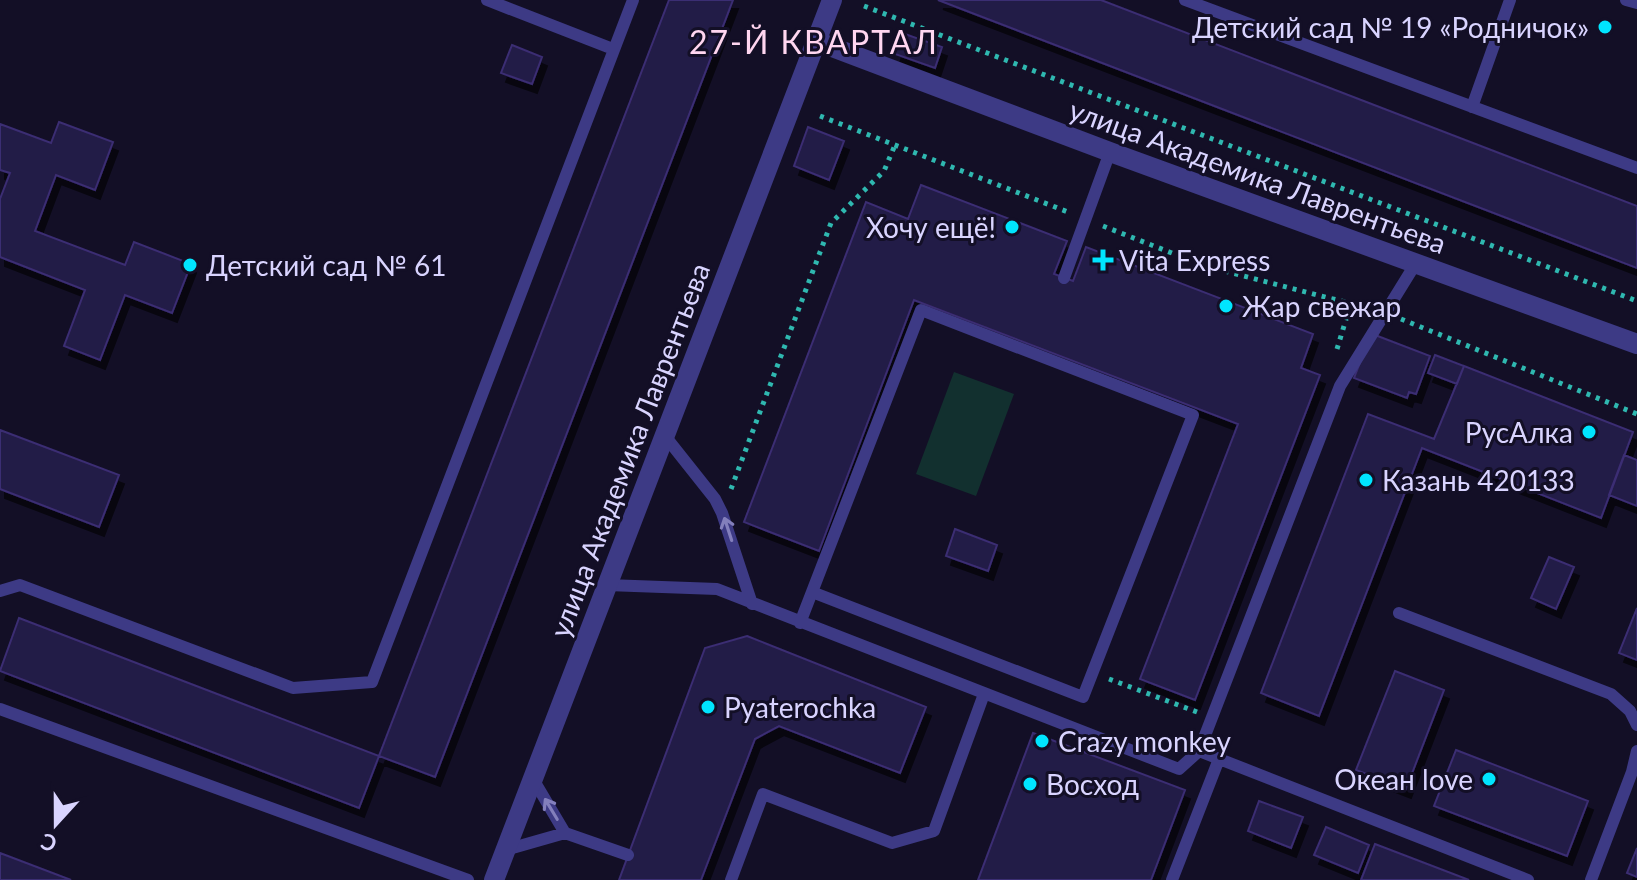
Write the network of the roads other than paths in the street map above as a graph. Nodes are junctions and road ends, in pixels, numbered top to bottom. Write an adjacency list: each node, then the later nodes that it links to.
1 (487, 0): 9 (lane)
2 (633, 0): 9 (lane)
3 (832, 0): 8 (street, улица Академика Лаврентьева)
4 (1185, 0): 10 (lane)
5 (1510, 0): 10 (lane)
6 (1626, 0): 7 (lane)
7 (1637, 3)
8 (816, 41): 11 (street, улица Академика Лаврентьева); 16 (street, улица Академика Лаврентьева)
9 (613, 49): 18 (lane)
10 (1472, 107): 12 (lane)
11 (1110, 152): 13 (street, улица Академика Лаврентьева); 14 (lane)
12 (1637, 168)
13 (1416, 263): 15 (street, улица Академика Лаврентьева); 26 (lane)
14 (1064, 278)
15 (1637, 344)
16 (665, 436): 17 (street, улица Академика Лаврентьева); 20 (lane, one-way to 16)
17 (607, 585): 20 (lane); 29 (street, улица Академика Лаврентьева)
18 (0, 591)
19 (812, 592): 19 (lane); 22 (lane)
20 (752, 604): 22 (lane)
21 (1399, 613): 25 (lane)
22 (800, 623): 23 (lane)
23 (984, 694): 26 (lane); 35 (lane)
24 (0, 709): 33 (lane)
25 (1637, 725)
26 (1199, 751): 28 (lane)
27 (1637, 751): 38 (lane)
28 (1219, 759): 36 (lane); 37 (lane)
29 (533, 779): 30 (lane, one-way to 29); 31 (street, улица Академика Лаврентьева)
30 (565, 833): 31 (lane); 32 (lane)
31 (505, 850): 34 (street, улица Академика Лаврентьева)
32 (628, 855)
33 (468, 880)
34 (494, 880)
35 (731, 880)
36 (1172, 880)
37 (1528, 880)
38 (1591, 880)

